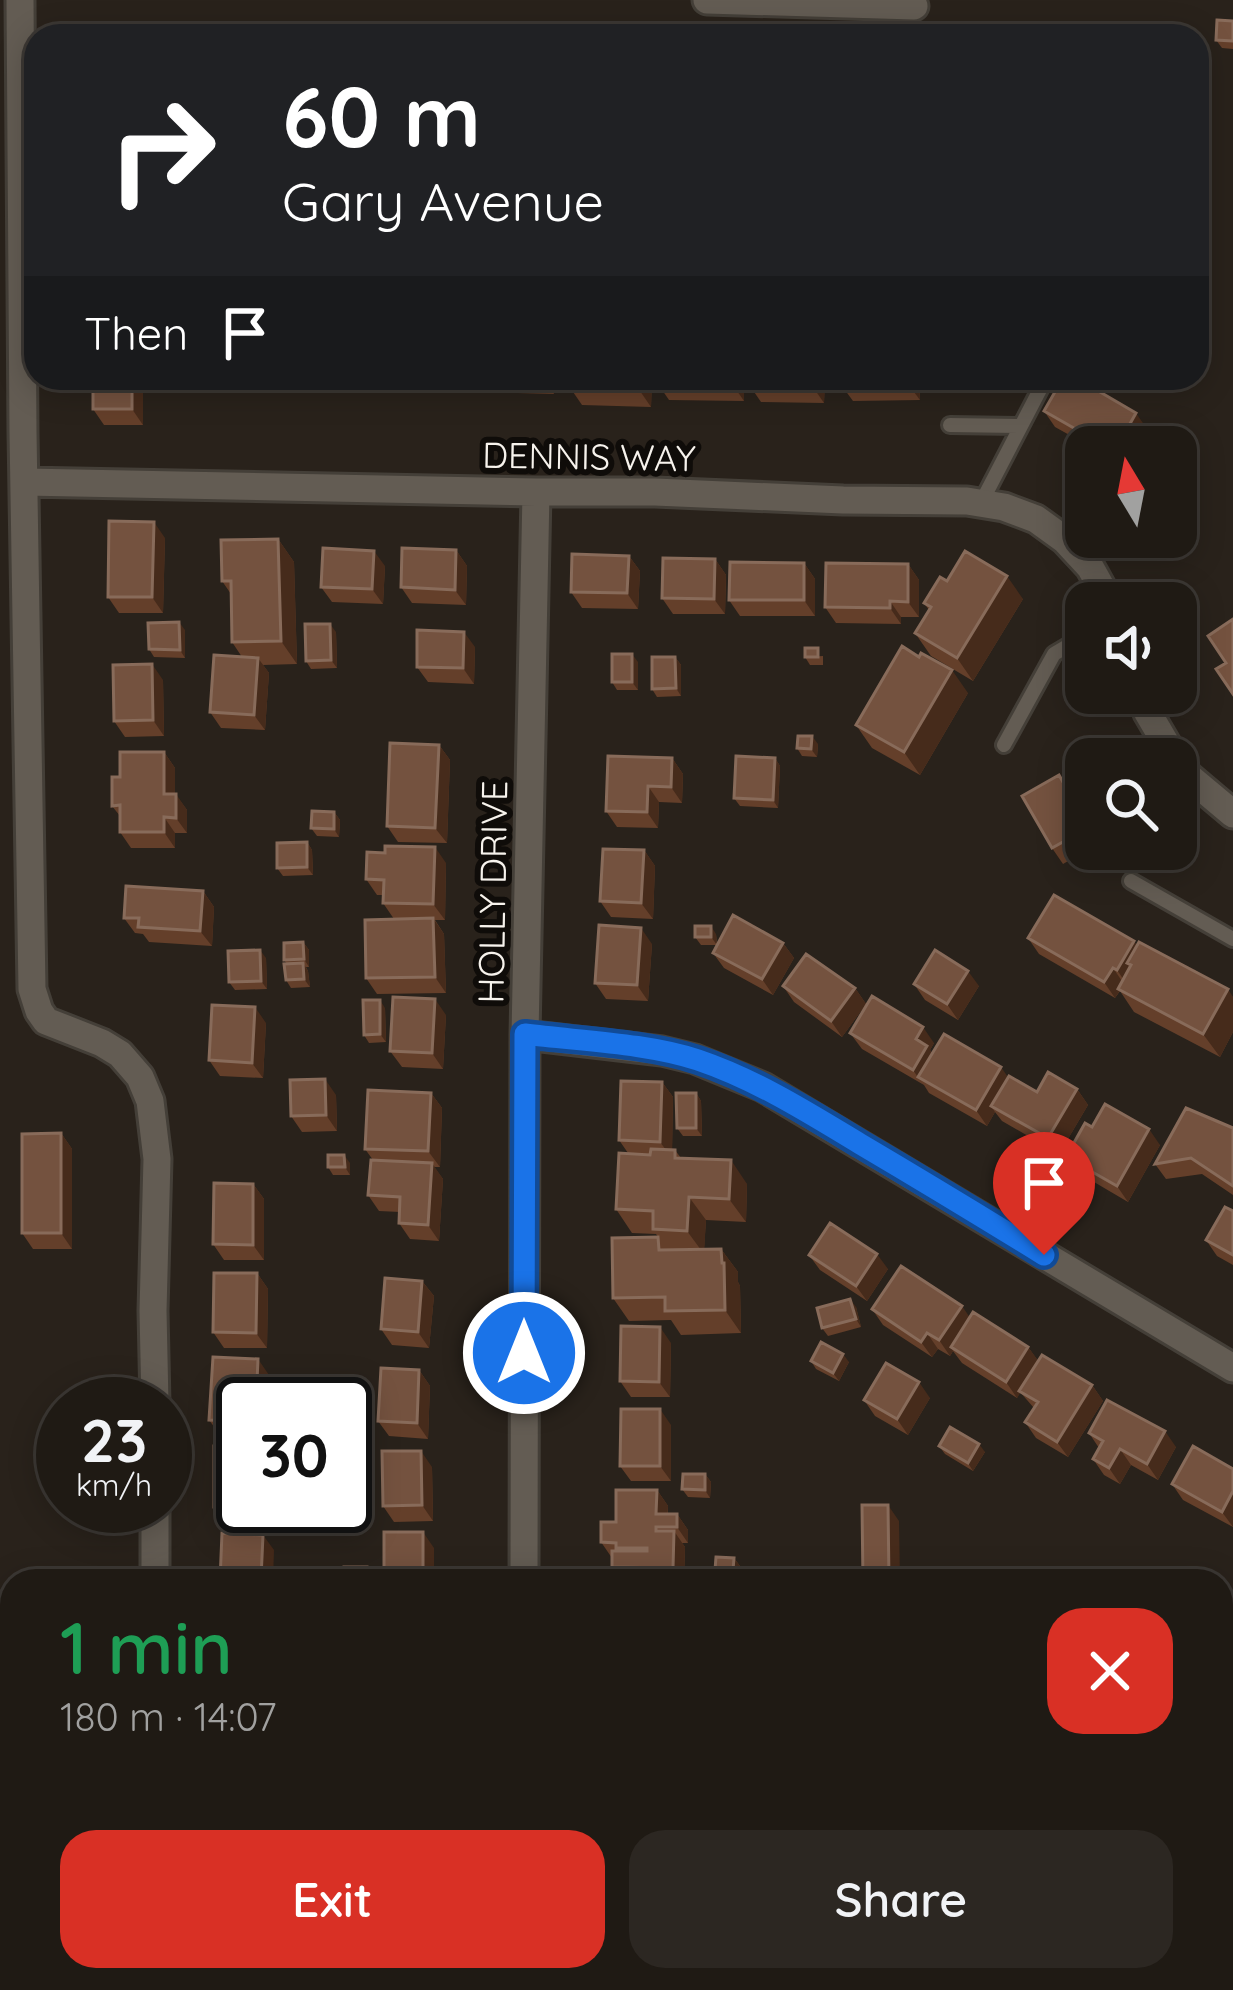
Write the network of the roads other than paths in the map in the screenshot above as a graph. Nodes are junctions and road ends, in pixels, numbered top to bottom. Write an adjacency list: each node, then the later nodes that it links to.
1 (20, 0): 4 (street)
2 (707, 0): 3 (street)
3 (914, 6)
4 (24, 386)
5 (24, 390): 9 (street)
6 (1040, 390): 8 (lane)
7 (950, 425): 8 (lane)
8 (1020, 426): 11 (lane)
9 (25, 482): 10 (street, DENNIS WAY); 21 (street)
10 (536, 492): 11 (street, DENNIS WAY); 19 (street, HOLLY DRIVE)
11 (981, 503): 12 (street, DENNIS WAY)
12 (1098, 582)
13 (1065, 647): 14 (lane)
14 (1004, 745)
15 (1197, 784): 16 (street)
16 (1233, 814)
17 (1131, 881): 18 (lane)
18 (1233, 939)
19 (525, 1034): 20 (street); 24 (street, HOLLY DRIVE)
20 (1233, 1368)
21 (154, 1377)
22 (154, 1533): 23 (street)
23 (155, 1569)
24 (524, 1569)

